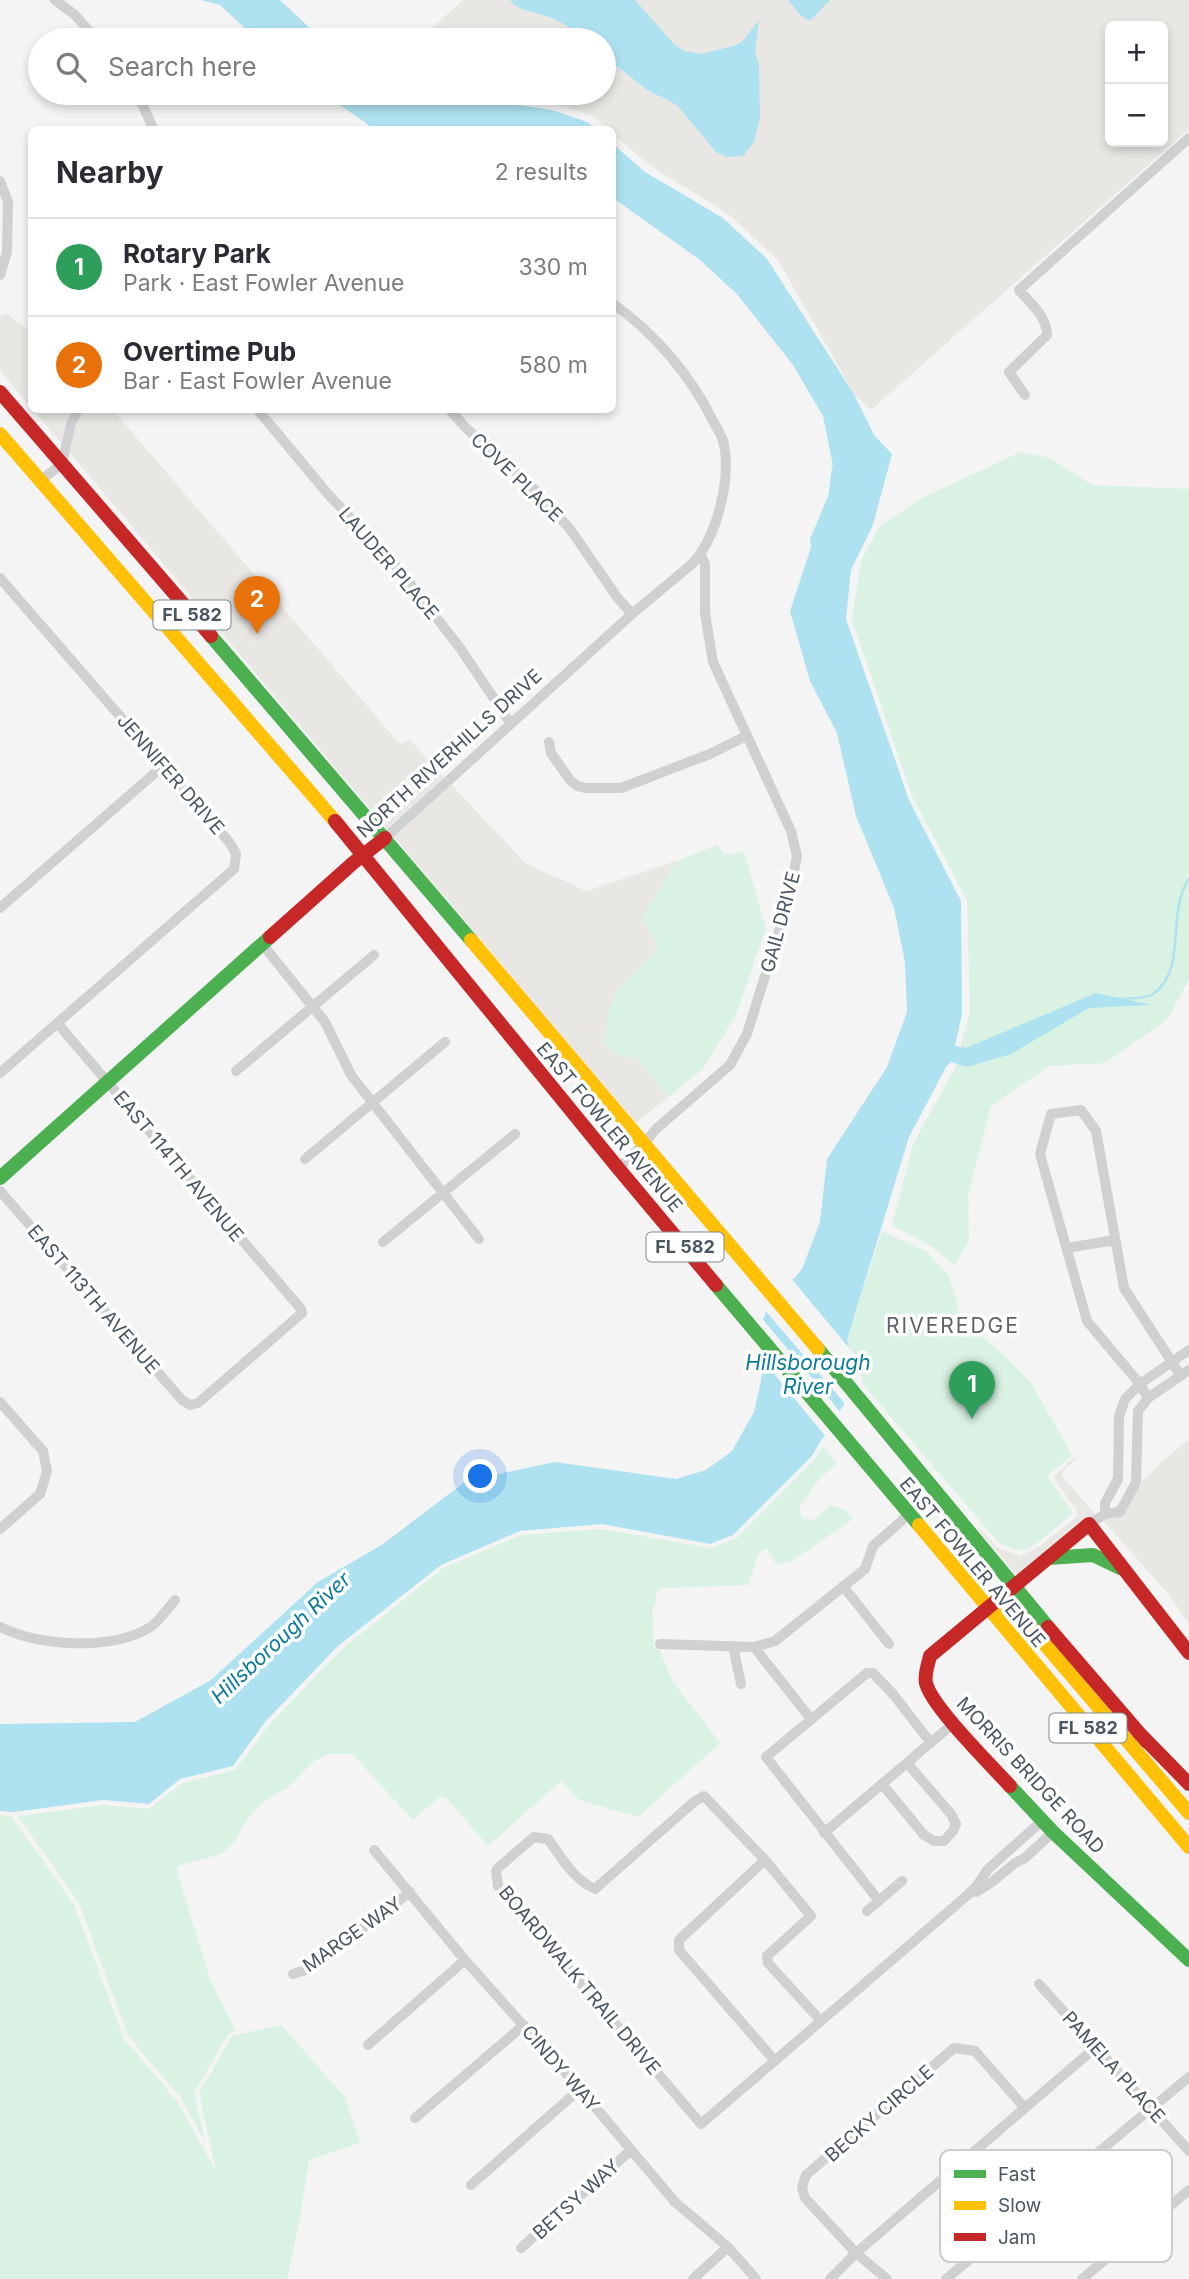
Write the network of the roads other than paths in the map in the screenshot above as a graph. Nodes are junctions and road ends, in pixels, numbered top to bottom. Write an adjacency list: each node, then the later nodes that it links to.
1 (55, 0): 2 (street)
2 (86, 28)
3 (143, 105): 4 (street)
4 (152, 126)
5 (1189, 138): 10 (street)
6 (0, 181): 7 (street)
7 (0, 275)
8 (616, 306): 17 (street, NORTH RIVERHILLS DRIVE)
9 (0, 392): 15 (main road, EAST FOWLER AVENUE / FL 582)
10 (1025, 395)
11 (76, 413): 15 (street)
12 (260, 413): 20 (street, LAUDER PLACE)
13 (453, 413): 19 (street, COVE PLACE)
14 (0, 434): 16 (main road, EAST FOWLER AVENUE / FL 582)
15 (62, 464): 16 (street); 24 (main road, EAST FOWLER AVENUE / FL 582)
16 (41, 480): 25 (main road, EAST FOWLER AVENUE / FL 582)
17 (701, 555): 19 (street, NORTH RIVERHILLS DRIVE); 21 (street, GAIL DRIVE)
18 (0, 578): 23 (street, JENNIFER DRIVE)
19 (632, 614): 20 (street, NORTH RIVERHILLS DRIVE)
20 (511, 724): 24 (street, NORTH RIVERHILLS DRIVE)
21 (746, 736): 22 (street); 37 (street, GAIL DRIVE)
22 (549, 742)
23 (163, 766): 26 (street); 30 (street, JENNIFER DRIVE)
24 (385, 838): 25 (main road, NORTH RIVERHILLS DRIVE); 37 (main road, EAST FOWLER AVENUE / FL 582)
25 (365, 855): 27 (main road, NORTH RIVERHILLS DRIVE); 39 (main road, EAST FOWLER AVENUE / FL 582)
26 (0, 908)
27 (263, 944): 29 (street); 34 (main road, NORTH RIVERHILLS DRIVE)
28 (374, 955): 29 (street)
29 (314, 1005): 32 (street); 35 (street)
30 (58, 1024): 33 (street, JENNIFER DRIVE); 34 (street, EAST 114TH AVENUE)
31 (445, 1042): 35 (street)
32 (236, 1071)
33 (0, 1073)
34 (107, 1081): 40 (main road, NORTH RIVERHILLS DRIVE); 53 (street, EAST 114TH AVENUE)
35 (372, 1103): 38 (street); 42 (street)
36 (515, 1134): 42 (street)
37 (643, 1145): 39 (street, GAIL DRIVE); 61 (main road, EAST FOWLER AVENUE / FL 582)
38 (305, 1158)
39 (618, 1168): 55 (main road, EAST FOWLER AVENUE / FL 582)
40 (0, 1178)
41 (0, 1191): 53 (street, EAST 113TH AVENUE)
42 (442, 1194): 43 (street); 45 (street)
43 (479, 1239)
44 (1115, 1240): 46 (street); 46 (street); 48 (street)
45 (383, 1242)
46 (1067, 1248): 50 (street)
47 (1189, 1350): 48 (street)
48 (1172, 1363): 49 (street); 50 (street)
49 (1185, 1373): 51 (street)
50 (1140, 1384): 51 (street); 54 (street)
51 (1148, 1398): 54 (street)
52 (0, 1402): 57 (street)
53 (190, 1405)
54 (1105, 1514): 56 (street)
55 (908, 1515): 60 (street); 63 (main road, EAST FOWLER AVENUE / FL 582)
56 (1089, 1524): 58 (main road, MORRIS BRIDGE ROAD); 59 (main road)
57 (0, 1529)
58 (1048, 1558): 59 (main road); 61 (main road, MORRIS BRIDGE ROAD)
59 (1126, 1571): 69 (main road)
60 (843, 1586): 66 (street); 68 (street)
61 (1013, 1586): 63 (main road, MORRIS BRIDGE ROAD); 73 (main road, EAST FOWLER AVENUE / FL 582)
62 (175, 1600): 64 (street)
63 (986, 1608): 72 (main road, MORRIS BRIDGE ROAD); 79 (main road); 83 (main road, EAST FOWLER AVENUE / FL 582)
64 (0, 1627)
65 (660, 1644): 67 (street)
66 (889, 1644)
67 (733, 1646): 68 (street); 70 (street)
68 (754, 1647): 71 (street)
69 (1189, 1653)
70 (741, 1684)
71 (811, 1719): 74 (street); 82 (street)
72 (954, 1723): 74 (street); 80 (main road, MORRIS BRIDGE ROAD)
73 (1139, 1733): 77 (main road); 78 (main road, EAST FOWLER AVENUE / FL 582)
74 (931, 1743): 75 (street)
75 (907, 1763): 76 (street); 76 (street)
76 (882, 1784): 82 (street)
77 (1189, 1784)
78 (1189, 1792)
79 (1189, 1813)
80 (1042, 1821): 81 (main road, MORRIS BRIDGE ROAD); 88 (street, BOARDWALK TRAIL DRIVE)
81 (1053, 1832): 88 (street, BOARDWALK TRAIL DRIVE); 92 (main road, MORRIS BRIDGE ROAD)
82 (824, 1833): 89 (street)
83 (1189, 1847)
84 (374, 1850): 87 (street, CINDY WAY)
85 (765, 1860): 95 (street, BOARDWALK TRAIL DRIVE); 99 (street); 99 (street, BOARDWALK TRAIL DRIVE)
86 (902, 1881): 89 (street)
87 (410, 1892): 91 (street, CINDY WAY); 93 (street, MARGE WAY)
88 (963, 1899): 95 (street, BOARDWALK TRAIL DRIVE)
89 (879, 1901): 90 (street)
90 (867, 1911)
91 (465, 1960): 96 (street, CINDY WAY); 97 (street)
92 (1189, 1960)
93 (293, 1974)
94 (1038, 1984): 98 (street, PAMELA PLACE)
95 (821, 2021): 99 (street, BOARDWALK TRAIL DRIVE)
96 (524, 2025): 101 (street, CINDY WAY); 104 (street)
97 (368, 2045)
98 (1096, 2047): 102 (street); 103 (street, PAMELA PLACE)
99 (775, 2061)
100 (1189, 2078): 103 (street)
101 (580, 2089): 105 (street, CINDY WAY); 110 (street)
102 (1024, 2107): 106 (street); 115 (street, BECKY CIRCLE)
103 (1152, 2108): 107 (street); 108 (street, PAMELA PLACE)
104 (415, 2118)
105 (631, 2150): 113 (street, CINDY WAY); 114 (street, BETSY WAY)
106 (975, 2150)
107 (1101, 2150)
108 (1189, 2151)
109 (940, 2180): 115 (street)
110 (471, 2185)
111 (1189, 2190): 112 (street)
112 (1172, 2204)
113 (729, 2247): 118 (street); 119 (street, CINDY WAY)
114 (521, 2248)
115 (856, 2253): 120 (street); 121 (street, BECKY CIRCLE)
116 (966, 2262): 122 (street)
117 (1102, 2262): 123 (street)
118 (693, 2279)
119 (756, 2279)
120 (830, 2279)
121 (887, 2279)
122 (946, 2279)
123 (1082, 2279)

